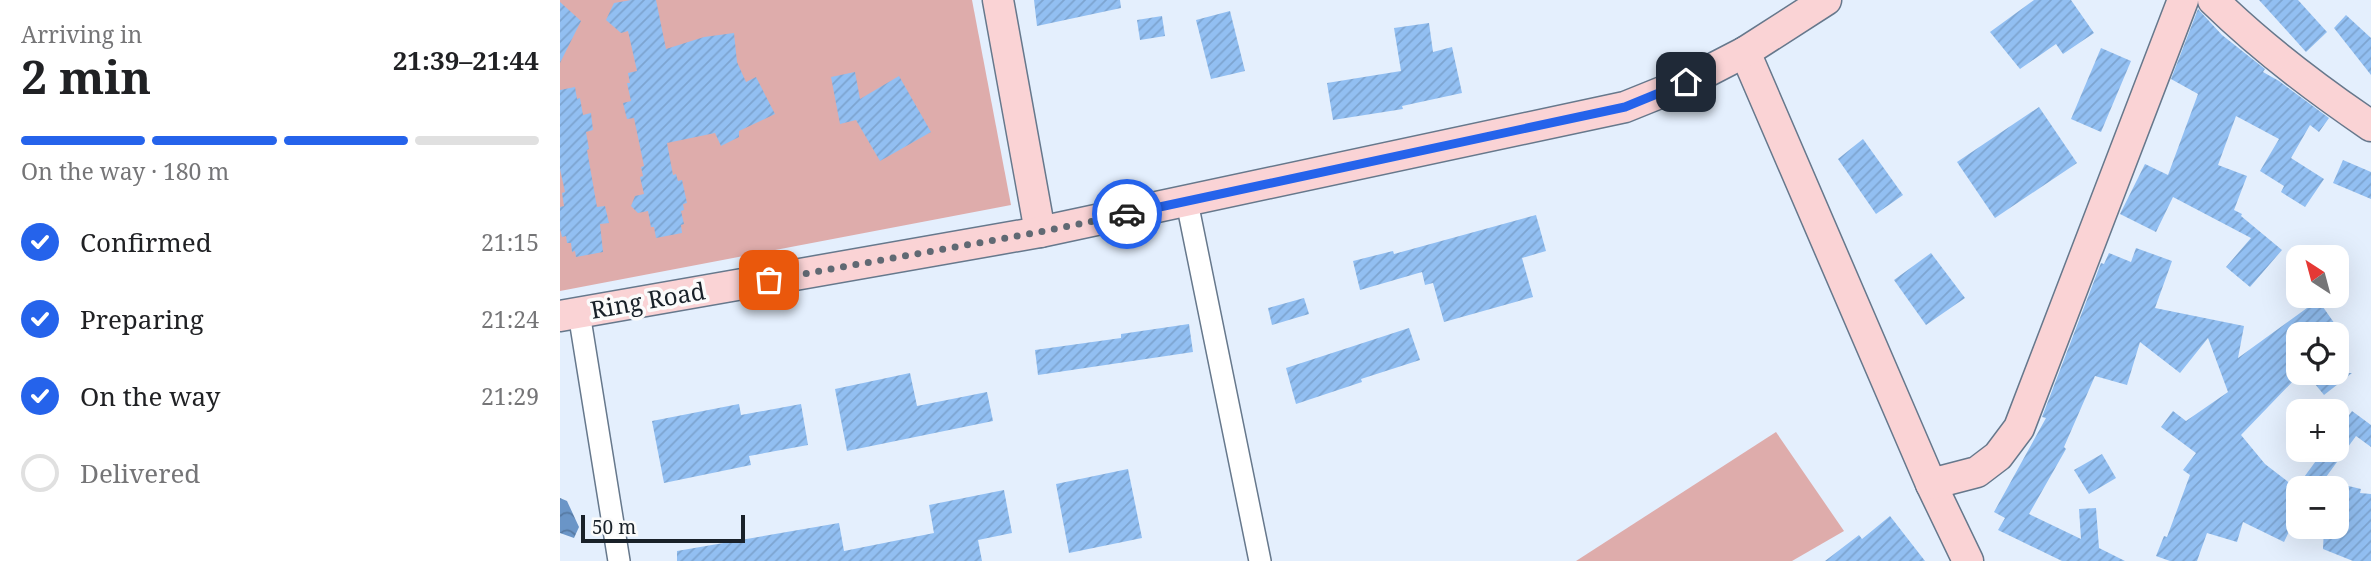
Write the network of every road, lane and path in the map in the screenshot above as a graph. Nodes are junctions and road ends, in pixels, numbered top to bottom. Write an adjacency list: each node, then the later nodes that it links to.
1 (998, 0): 8 (street)
2 (1825, 0): 5 (street, Ring Road)
3 (2183, 0): 10 (street)
4 (2213, 0): 6 (street)
5 (1745, 52): 7 (street, Ring Road); 10 (street)
6 (2371, 126)
7 (1187, 202): 8 (street, Ring Road); 13 (street)
8 (1040, 232): 9 (street, Ring Road)
9 (570, 315): 12 (street)
10 (1931, 484): 11 (street)
11 (1971, 559)
12 (619, 561)
13 (1260, 561)

